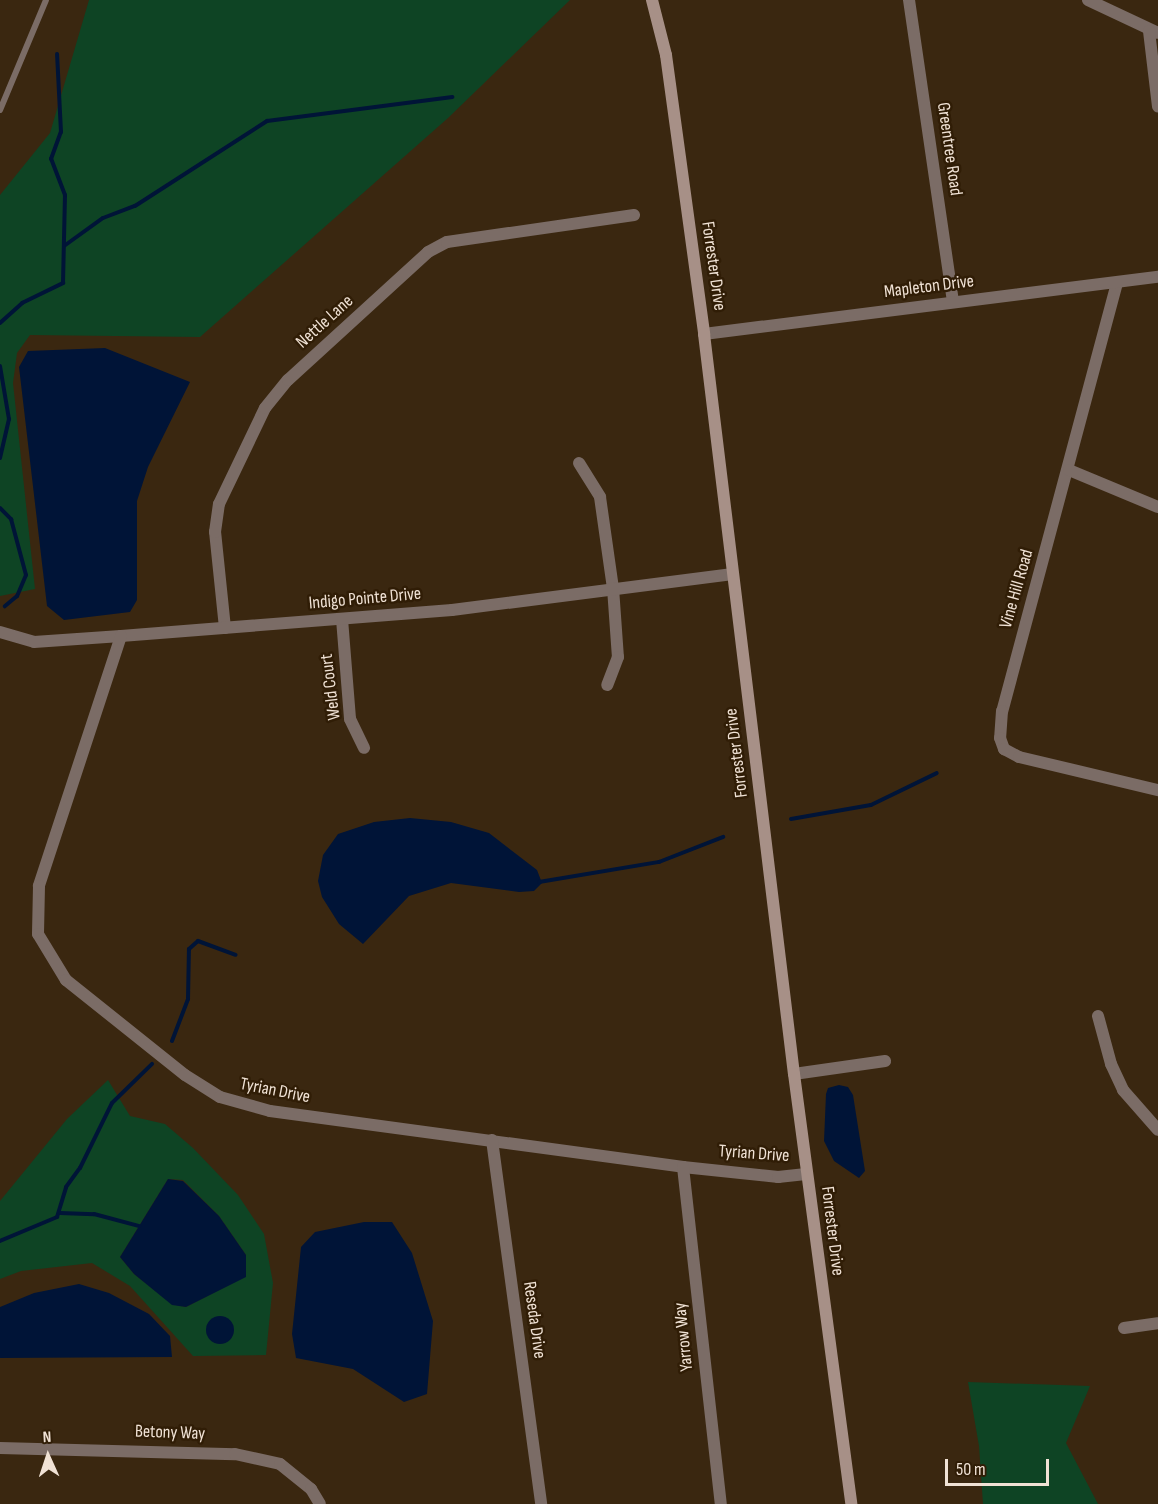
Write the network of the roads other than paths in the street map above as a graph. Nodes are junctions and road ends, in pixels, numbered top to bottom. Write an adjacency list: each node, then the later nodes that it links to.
1 (46, 0): 7 (lane)
2 (652, 0): 12 (street, Forrester Drive)
3 (909, 0): 11 (street, Greentree Road)
4 (1088, 0): 5 (street)
5 (1154, 32): 6 (street)
6 (1158, 106)
7 (0, 110)
8 (633, 215): 19 (street, Nettle Lane)
9 (1158, 278): 10 (street, Mapleton Drive)
10 (1118, 283): 11 (street, Mapleton Drive); 14 (street, Vine Hill Road)
11 (953, 302): 12 (street, Mapleton Drive)
12 (704, 334): 16 (street, Forrester Drive)
13 (579, 463): 17 (street)
14 (1069, 470): 15 (street); 24 (street, Vine Hill Road)
15 (1158, 507)
16 (733, 574): 17 (street, Indigo Pointe Drive); 27 (street, Forrester Drive)
17 (613, 588): 18 (street, Indigo Pointe Drive); 22 (street)
18 (342, 619): 19 (street, Indigo Pointe Drive); 23 (street, Weld Court)
19 (225, 628): 21 (street, Indigo Pointe Drive)
20 (0, 632): 21 (street, Indigo Pointe Drive)
21 (121, 636): 29 (street, Tyrian Drive)
22 (607, 685)
23 (364, 748)
24 (1158, 790)
25 (1098, 1016): 28 (street)
26 (885, 1061): 27 (street)
27 (794, 1074): 31 (street, Forrester Drive)
28 (1158, 1130)
29 (492, 1140): 30 (street, Tyrian Drive); 36 (street, Reseda Drive)
30 (683, 1167): 31 (street, Tyrian Drive); 37 (street, Yarrow Way)
31 (806, 1174): 38 (street, Forrester Drive)
32 (1158, 1323): 33 (street)
33 (1124, 1328)
34 (0, 1448): 35 (street, Betony Way)
35 (320, 1504)
36 (541, 1504)
37 (721, 1504)
38 (851, 1504)

